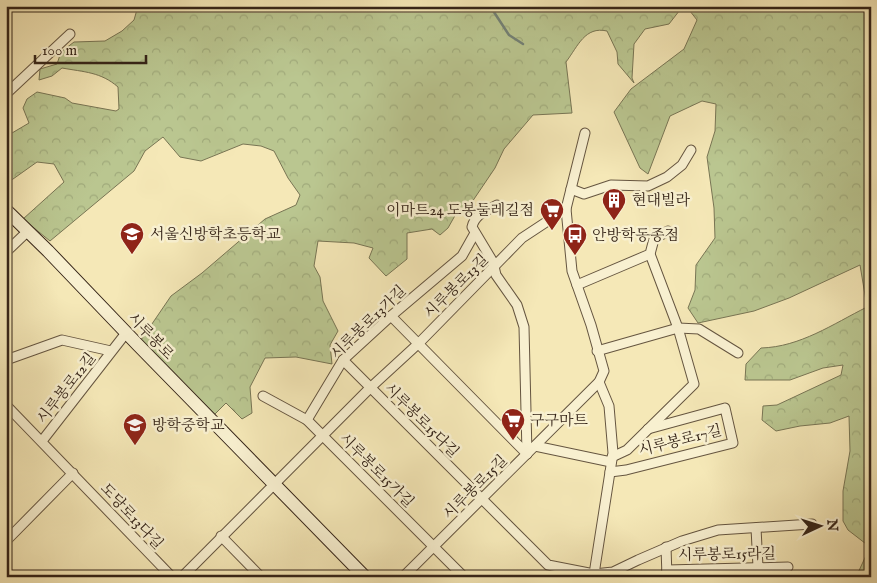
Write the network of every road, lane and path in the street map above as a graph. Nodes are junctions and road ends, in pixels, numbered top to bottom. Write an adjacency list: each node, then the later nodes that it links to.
1 (70, 34): 2 (street)
2 (6, 94)
3 (585, 133): 5 (street)
4 (691, 150): 5 (street)
5 (571, 189): 7 (street)
6 (497, 205): 11 (street, 시루봉로13가길)
7 (566, 209): 14 (street, 시루봉로13길); 15 (street)
8 (6, 210): 9 (street, 시루봉로)
9 (28, 231): 12 (street); 18 (street, 시루봉로)
10 (668, 231): 13 (street)
11 (476, 233): 14 (street); 16 (street, 시루봉로13가길)
12 (6, 252)
13 (650, 254): 15 (street); 17 (street)
14 (494, 268): 19 (street, 시루봉로13길); 34 (street)
15 (577, 285): 20 (street)
16 (391, 316): 19 (street); 24 (street, 시루봉로13가길)
17 (678, 328): 20 (street); 22 (street); 30 (street)
18 (126, 333): 21 (street, 시루봉로12길); 37 (street, 시루봉로)
19 (419, 343): 26 (street, 시루봉로13길); 34 (street)
20 (598, 351): 25 (street)
21 (112, 352): 23 (street, 시루봉로12길); 32 (street, 시루봉로12길)
22 (738, 353)
23 (6, 360)
24 (343, 360): 26 (street, 시루봉로15다길); 29 (street, 시루봉로13가길)
25 (599, 382): 33 (street, 시루봉로15길); 35 (street)
26 (370, 388): 31 (street); 38 (street, 시루봉로15다길)
27 (263, 396): 29 (street)
28 (6, 405): 32 (street, 도당로13다길)
29 (307, 420): 31 (street)
30 (647, 429): 35 (street); 35 (street, 시루봉로17길)
31 (322, 435): 37 (street); 43 (street, 시루봉로15가길)
32 (42, 441): 36 (street, 도당로13다길)
33 (535, 446): 34 (street, 시루봉로15길); 35 (street)
34 (527, 454): 38 (street, 시루봉로15길)
35 (611, 464): 49 (street)
36 (73, 473): 42 (street); 50 (street, 도당로13다길)
37 (273, 484): 41 (street); 53 (street, 시루봉로)
38 (481, 499): 43 (street, 시루봉로15길); 49 (street, 시루봉로15라길)
39 (812, 524): 40 (street, 시루봉로15라길)
40 (756, 528): 44 (street, 시루봉로15라길); 45 (street)
41 (221, 536): 51 (street); 52 (street)
42 (6, 541)
43 (434, 546): 54 (street, 시루봉로15길); 55 (street, 시루봉로15가길)
44 (666, 547): 47 (street, 시루봉로15라길); 48 (street, 시루봉로15라길)
45 (758, 567): 46 (street, 시루봉로15라길); 48 (street, 시루봉로15라길)
46 (788, 567)
47 (620, 573): 49 (street, 시루봉로15라길)
48 (667, 573)
49 (594, 575)
50 (172, 577)
51 (182, 577)
52 (261, 577)
53 (365, 577)
54 (404, 577)
55 (464, 577)

